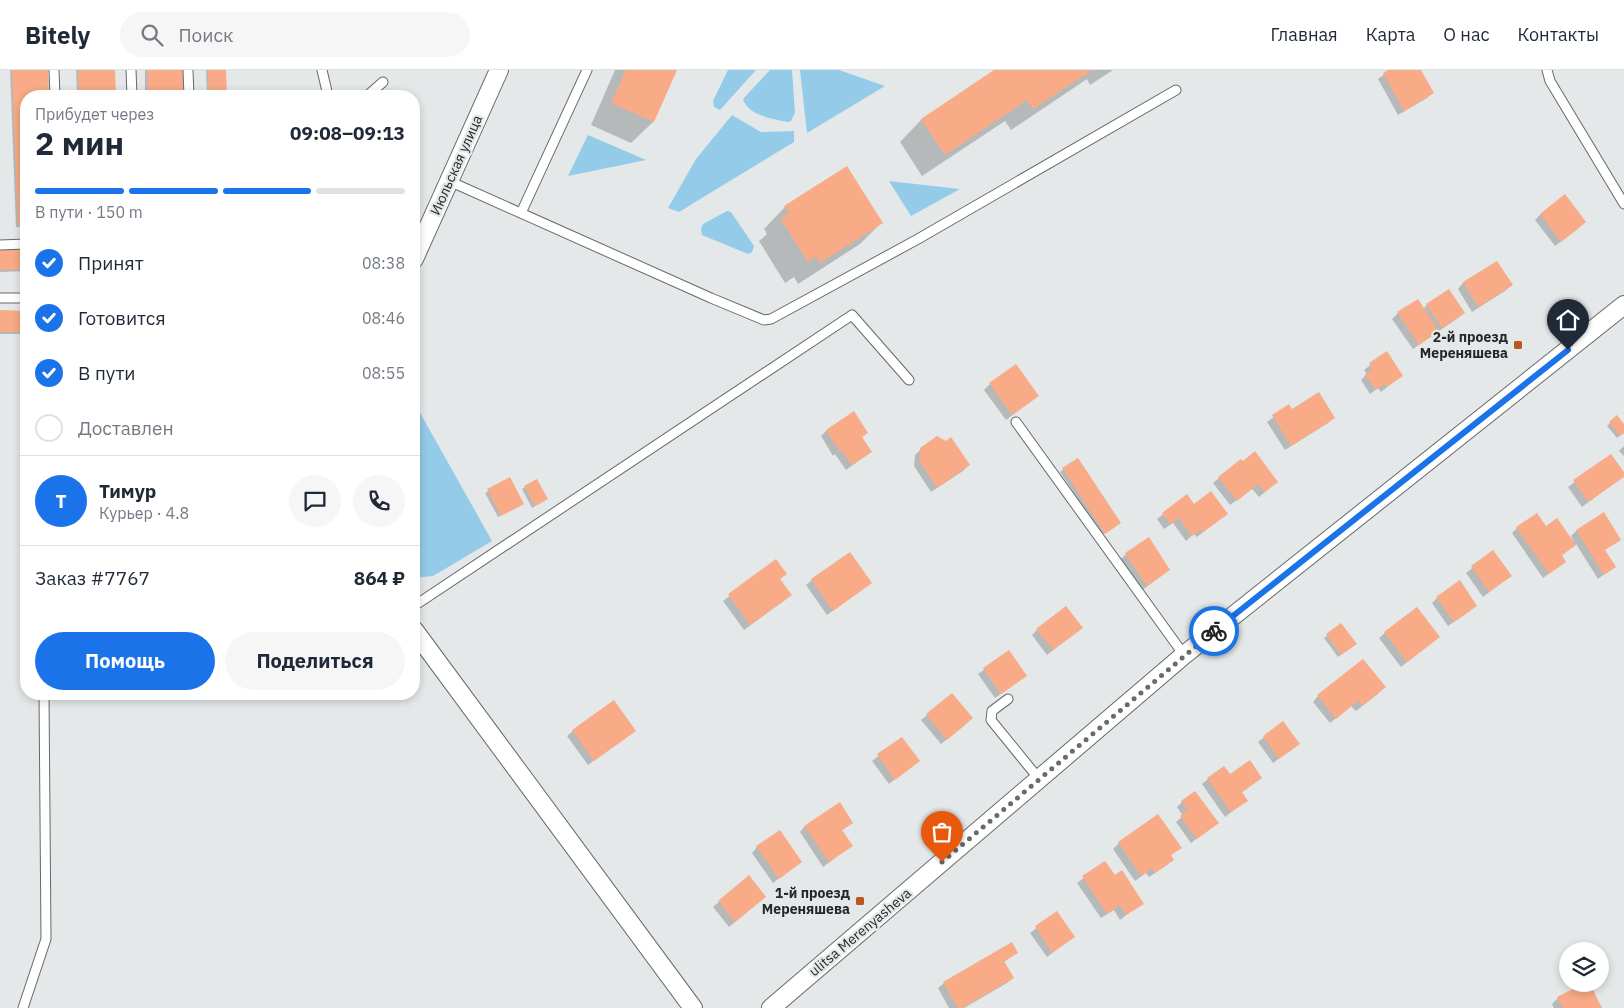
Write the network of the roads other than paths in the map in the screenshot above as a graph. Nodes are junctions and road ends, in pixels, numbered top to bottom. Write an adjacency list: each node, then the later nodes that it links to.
1 (54, 70): 9 (lane)
2 (131, 70): 10 (lane)
3 (188, 70): 11 (lane)
4 (322, 70): 12 (lane)
5 (499, 70): 15 (street, Июльская улица)
6 (587, 70): 17 (lane)
7 (1547, 70): 16 (lane)
8 (383, 82): 13 (lane)
9 (56, 90)
10 (132, 90)
11 (189, 90)
12 (327, 90)
13 (374, 90)
14 (1176, 90): 17 (lane)
15 (449, 181): 17 (lane); 20 (street, Июльская улица)
16 (1624, 204)
17 (521, 213)
18 (20, 244): 19 (lane)
19 (0, 245)
20 (420, 246)
21 (0, 298): 22 (lane)
22 (20, 298)
23 (1624, 306): 28 (street, ulitsa Merenyasheva)
24 (909, 380): 26 (lane)
25 (1016, 422): 28 (lane)
26 (420, 602)
27 (420, 638): 33 (street)
28 (1184, 655): 31 (street, ulitsa Merenyasheva)
29 (1008, 699): 31 (lane)
30 (44, 700): 32 (lane)
31 (1039, 779): 34 (street, ulitsa Merenyasheva)
32 (22, 1008)
33 (694, 1008)
34 (771, 1008)

